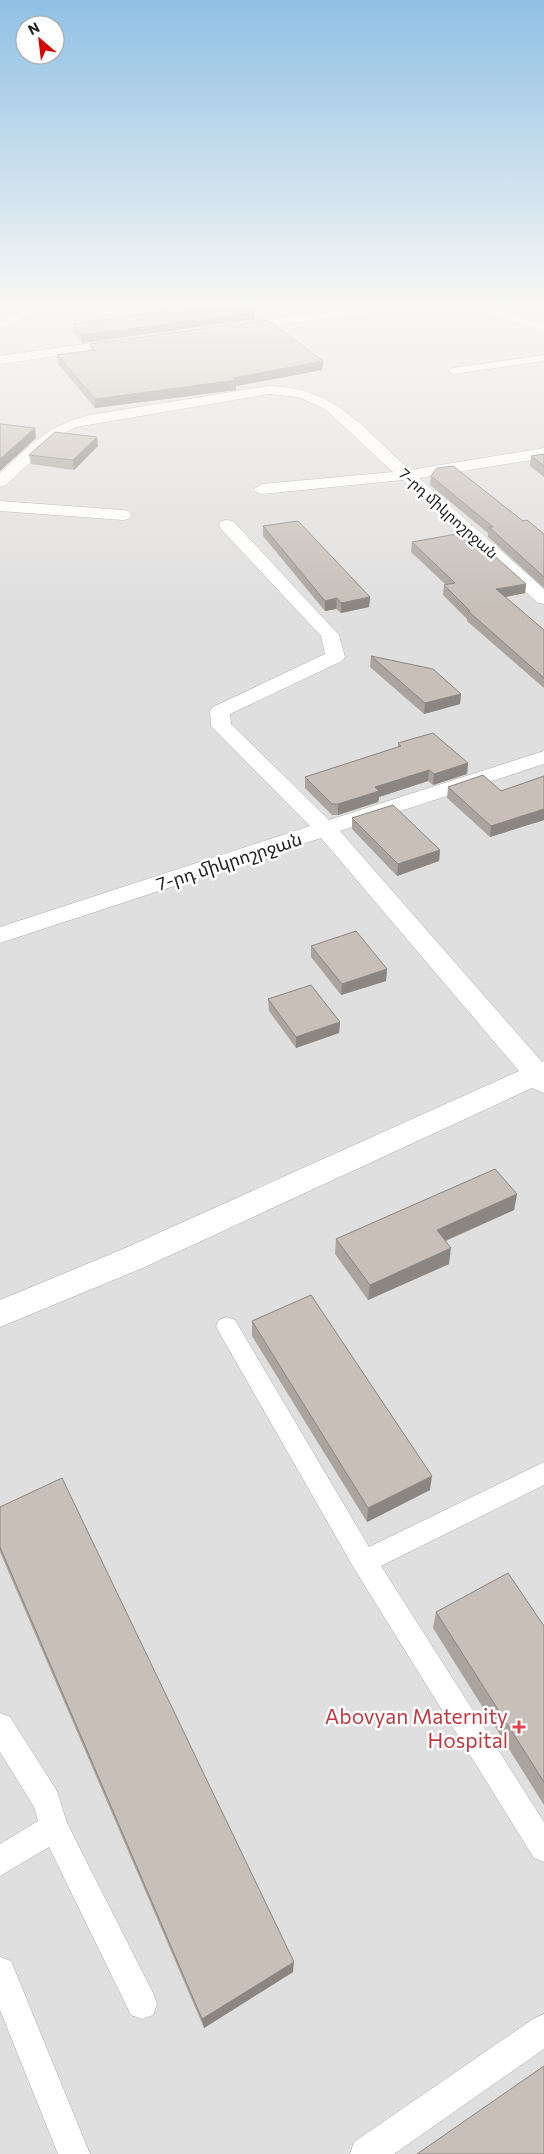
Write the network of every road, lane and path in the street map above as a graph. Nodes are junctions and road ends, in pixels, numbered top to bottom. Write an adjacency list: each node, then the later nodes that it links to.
1 (167, 407): 5 (street, 7-րդ միկրոշրջան)
2 (331, 407): 4 (street, 7-րդ միկրոշրջան)
3 (544, 452): 4 (street)
4 (407, 475): 6 (street); 10 (street, 7-րդ միկրոշրջան)
5 (0, 482)
6 (262, 489)
7 (0, 506): 8 (street)
8 (123, 515)
9 (227, 525): 12 (street)
10 (544, 599)
11 (544, 757): 12 (street, 7-րդ միկրոշրջան)
12 (326, 829): 13 (street, 7-րդ միկրոշրջան); 14 (street)
13 (0, 935)
14 (541, 1076): 15 (street)
15 (0, 1314)
16 (227, 1326): 18 (lane)
17 (544, 1473): 18 (lane)
18 (364, 1562): 21 (lane)
19 (0, 1727): 20 (lane)
20 (54, 1827): 22 (lane); 24 (lane)
21 (544, 1848)
22 (0, 1861)
23 (0, 1972): 26 (lane)
24 (142, 2004)
25 (544, 2030): 27 (lane)
26 (74, 2154)
27 (366, 2154)

